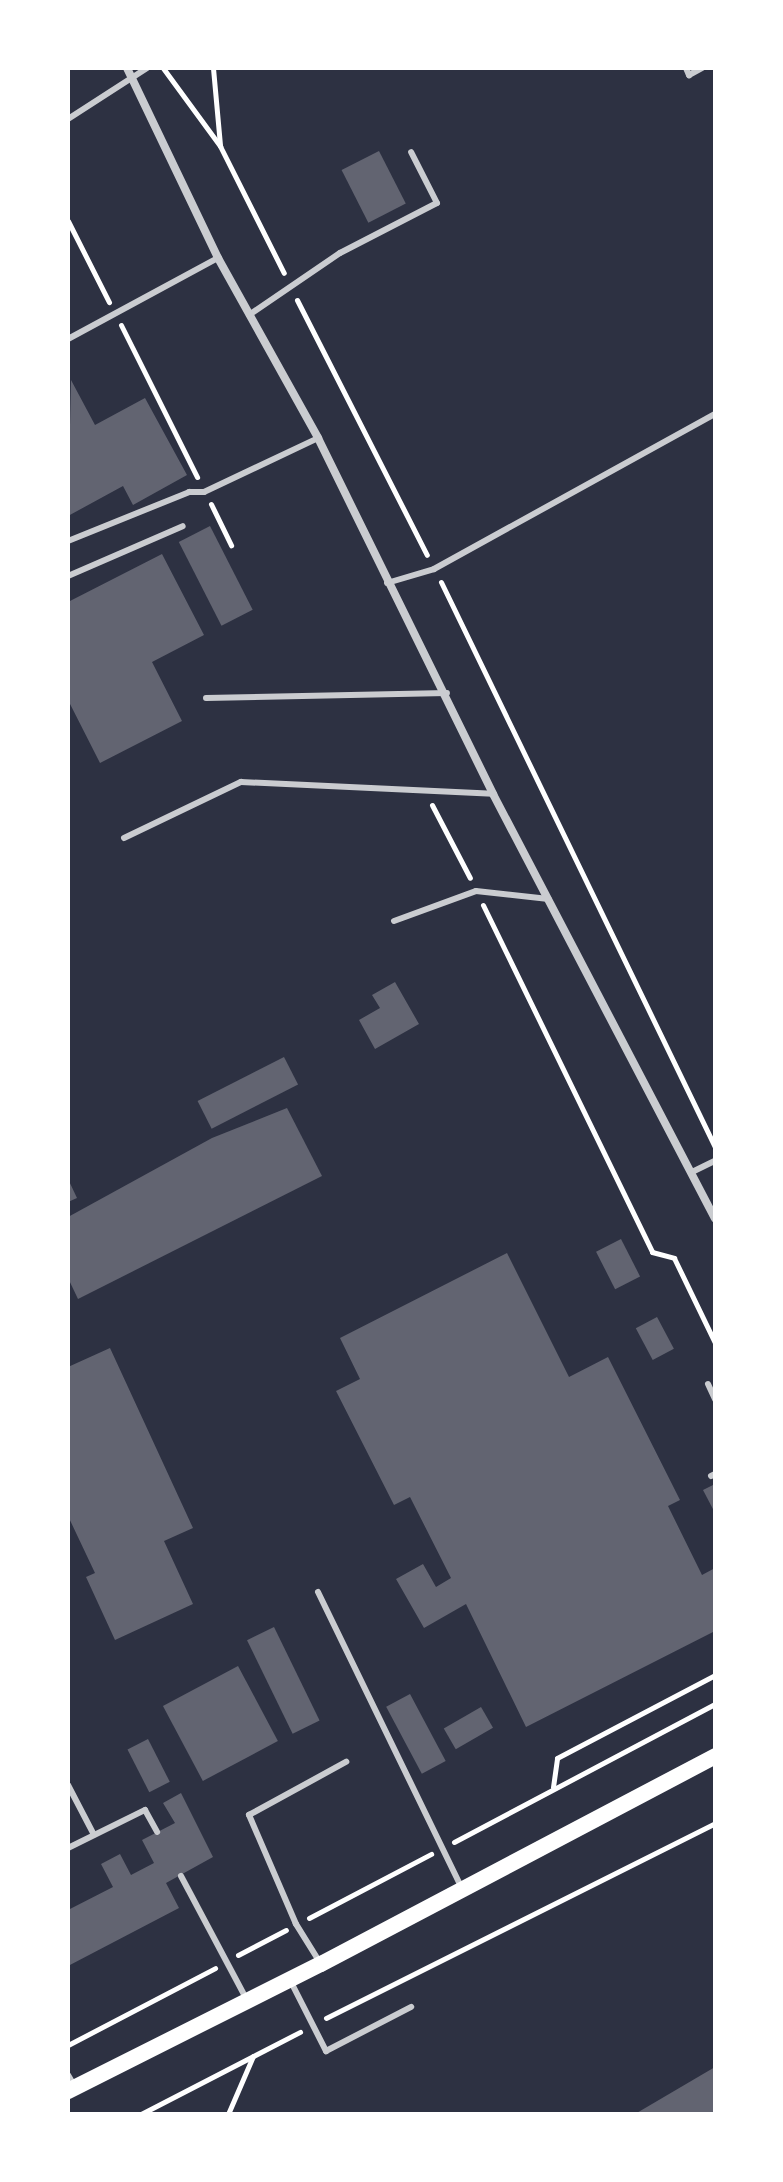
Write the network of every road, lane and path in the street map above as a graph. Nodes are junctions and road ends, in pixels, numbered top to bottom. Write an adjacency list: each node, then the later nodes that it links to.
1 (147, 68): 6 (lane)
2 (163, 68): 8 (path)
3 (213, 68): 8 (path)
4 (686, 68): 5 (lane)
5 (702, 68)
6 (129, 72): 7 (lane); 11 (street)
7 (70, 115)
8 (220, 146): 12 (path)
9 (411, 152): 12 (lane)
10 (68, 221): 13 (path)
11 (218, 258): 13 (lane); 14 (street)
12 (292, 289): 14 (lane); 22 (path)
13 (115, 315): 15 (lane); 18 (path)
14 (249, 315): 17 (street)
15 (68, 339)
16 (715, 414): 22 (lane)
17 (318, 438): 18 (lane); 24 (street)
18 (204, 492): 20 (lane); 21 (path)
19 (183, 526): 23 (lane)
20 (68, 541)
21 (231, 545)
22 (434, 569): 24 (lane); 33 (path)
23 (68, 576)
24 (387, 583): 25 (street)
25 (447, 693): 26 (lane); 28 (street)
26 (206, 698)
27 (425, 792): 28 (lane); 29 (lane); 30 (path)
28 (493, 794): 31 (street)
29 (124, 838)
30 (476, 891): 31 (lane); 32 (lane); 37 (path)
31 (549, 899): 35 (street)
32 (394, 921)
33 (715, 1147)
34 (715, 1161): 35 (lane)
35 (692, 1172): 36 (street)
36 (715, 1218)
37 (715, 1343)
38 (708, 1384): 39 (lane)
39 (715, 1399)
40 (318, 1592): 50 (lane)
41 (715, 1675): 46 (path)
42 (715, 1704): 46 (path)
43 (715, 1756): 53 (main road)
44 (346, 1762): 54 (lane)
45 (68, 1785): 49 (lane)
46 (553, 1788): 50 (path)
47 (715, 1823): 60 (path)
48 (157, 1832): 49 (lane)
49 (94, 1835): 51 (lane)
50 (446, 1847): 53 (lane); 54 (path)
51 (68, 1848)
52 (181, 1876): 55 (lane)
53 (462, 1888): 56 (main road)
54 (296, 1924): 55 (path); 56 (lane)
55 (227, 1961): 58 (lane); 61 (path)
56 (321, 1964): 57 (main road)
57 (290, 1980): 58 (main road); 60 (lane)
58 (248, 2002): 63 (main road)
59 (411, 2007): 60 (lane)
60 (313, 2025): 62 (path)
61 (68, 2045)
62 (253, 2055): 64 (path); 65 (path)
63 (70, 2084)
64 (141, 2114)
65 (228, 2114)

